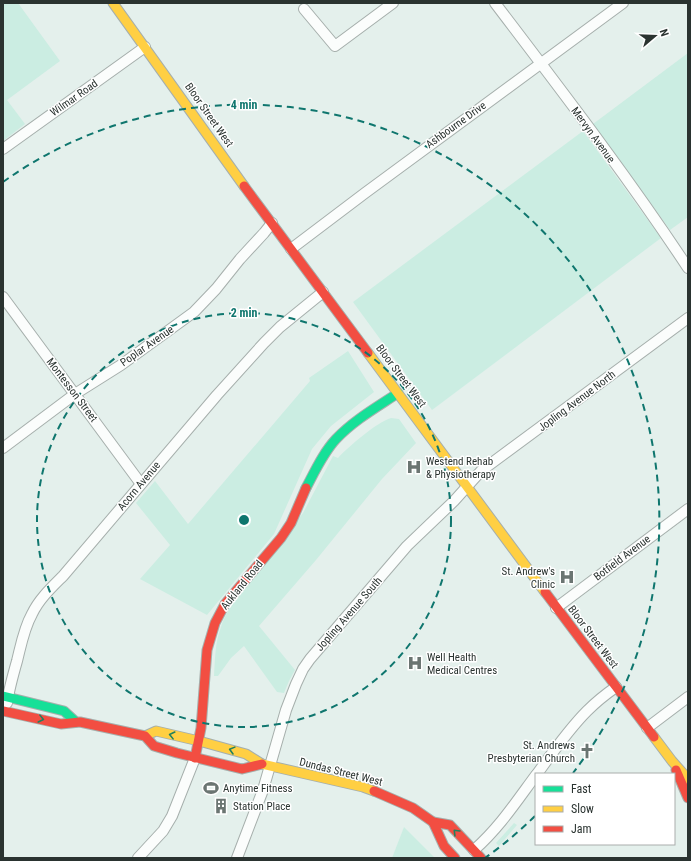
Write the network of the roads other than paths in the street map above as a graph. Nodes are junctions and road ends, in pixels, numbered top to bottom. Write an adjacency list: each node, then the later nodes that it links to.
1 (113, 3): 6 (main road, Bloor Street West)
2 (393, 3): 5 (street)
3 (495, 3): 7 (street, Mervyn Avenue)
4 (623, 3): 7 (street, Ashbourne Drive)
5 (304, 9)
6 (145, 47): 8 (street, Wilmar Road); 9 (main road, Bloor Street West)
7 (540, 63): 10 (street, Ashbourne Drive); 11 (street, Mervyn Avenue)
8 (3, 149)
9 (272, 223): 10 (main road, Bloor Street West); 16 (street, Poplar Avenue)
10 (291, 249): 12 (main road, Bloor Street West)
11 (688, 268)
12 (323, 292): 15 (main road, Bloor Street West); 18 (street, Acorn Avenue)
13 (3, 298): 16 (street, Montesson Street)
14 (688, 318): 19 (street, Jopling Avenue North)
15 (398, 393): 19 (main road, Bloor Street West); 29 (main road, Aukland Road)
16 (75, 394): 17 (street, Poplar Avenue); 18 (street, Montesson Street)
17 (3, 448)
18 (141, 484): 23 (street, Acorn Avenue)
19 (467, 486): 21 (main road, Bloor Street West); 32 (street, Jopling Avenue South)
20 (688, 509): 21 (street, Botfield Avenue)
21 (556, 608): 22 (main road, Bloor Street West)
22 (616, 687): 27 (main road, Bloor Street West); 33 (street)
23 (5, 697): 25 (street, Acorn Avenue); 26 (main road, Dundas Street West)
24 (688, 697): 27 (street)
25 (4, 711): 26 (main road, Dundas Street West, one-way to 26)
26 (76, 722): 28 (main road, Dundas Street West)
27 (647, 728): 31 (main road, Bloor Street West)
28 (145, 736): 29 (main road, Dundas Street West, one-way to 28); 30 (main road, Dundas Street West)
29 (199, 741): 30 (main road, Aukland Road); 32 (main road, Dundas Street West, one-way to 29)
30 (195, 758): 32 (main road, Dundas Street West); 39 (street, Aukland Road)
31 (672, 761): 35 (main road, Bloor Street West); 36 (main road, Bloor Street West)
32 (266, 765): 37 (main road, Dundas Street West); 40 (street, Jopling Avenue South)
33 (538, 773)
34 (535, 776): 38 (street)
35 (688, 779)
36 (688, 798)
37 (433, 822): 38 (main road, Dundas Street West, one-way to 37); 41 (main road)
38 (478, 854)
39 (138, 858)
40 (237, 858)
41 (455, 858)

